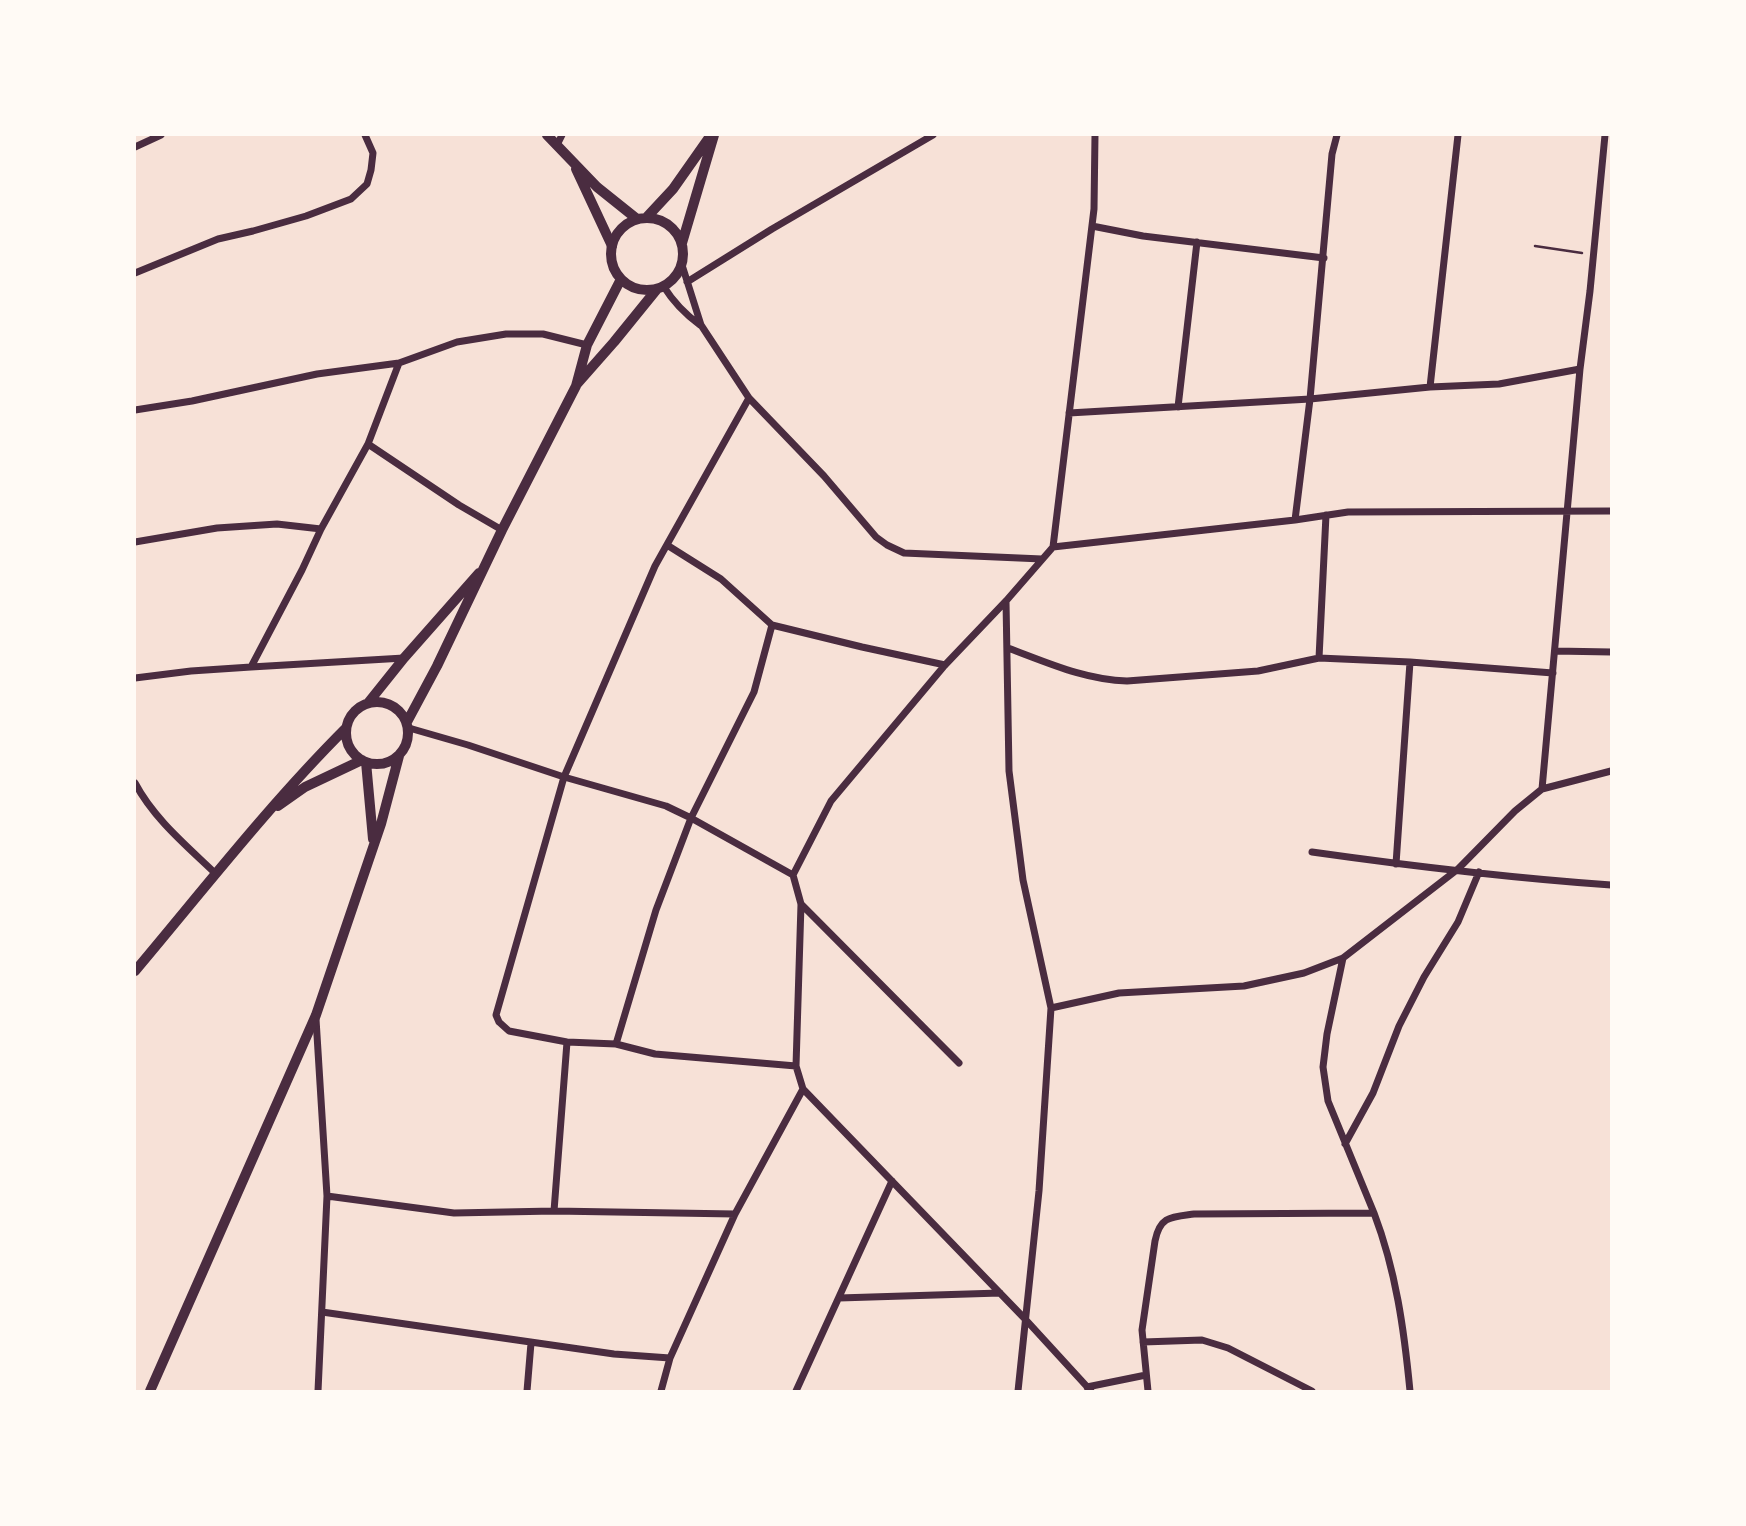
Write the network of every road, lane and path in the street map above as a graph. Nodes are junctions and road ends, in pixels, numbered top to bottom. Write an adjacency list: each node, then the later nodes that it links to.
1 (161, 135): 11 (street)
2 (365, 135): 22 (street)
3 (547, 135): 10 (street)
4 (713, 135): 13 (main road); 16 (main road)
5 (933, 135): 24 (street)
6 (1096, 135): 14 (street)
7 (1337, 135): 20 (street)
8 (1458, 135): 31 (street)
9 (1605, 135): 19 (street)
10 (559, 140): 12 (street)
11 (135, 147)
12 (573, 162): 13 (street); 17 (street)
13 (641, 218): 16 (main road); 17 (main road)
14 (1092, 226): 15 (street); 36 (street)
15 (1197, 242): 20 (street); 34 (street)
16 (682, 243): 21 (main road)
17 (612, 246): 23 (main road)
18 (1535, 246): 19 (path)
19 (1592, 255): 29 (street)
20 (1324, 258): 33 (street)
21 (682, 265): 24 (street); 25 (main road)
22 (135, 273)
23 (621, 279): 25 (main road); 27 (main road)
24 (687, 282): 26 (street)
25 (660, 288): 26 (street); 30 (main road)
26 (701, 325): 32 (street)
27 (587, 345): 28 (street); 30 (main road)
28 (400, 363): 35 (street); 37 (street)
29 (1580, 369): 31 (street); 38 (street)
30 (576, 386): 43 (main road)
31 (1430, 387): 33 (street)
32 (749, 398): 45 (street); 47 (street)
33 (1310, 399): 34 (street); 41 (street)
34 (1178, 407): 36 (street)
35 (135, 410)
36 (1069, 413): 46 (street)
37 (368, 444): 42 (street); 43 (street)
38 (1567, 511): 39 (street); 40 (street); 52 (street)
39 (1611, 511)
40 (1326, 515): 41 (street); 55 (street)
41 (1295, 520): 46 (street)
42 (321, 529): 44 (street); 58 (street)
43 (502, 530): 48 (main road)
44 (135, 542)
45 (667, 545): 50 (street); 67 (street)
46 (1053, 547): 47 (street)
47 (1042, 559): 49 (street)
48 (487, 563): 54 (main road); 62 (main road)
49 (1006, 601): 51 (street); 57 (street)
50 (772, 625): 57 (street); 71 (street)
51 (1007, 648): 55 (street); 83 (street)
52 (1555, 651): 53 (street); 59 (street)
53 (1611, 652)
54 (404, 658): 58 (street); 61 (main road)
55 (1319, 658): 56 (street)
56 (1410, 662): 59 (street); 74 (street)
57 (945, 665): 78 (street)
58 (251, 667): 60 (street)
59 (1553, 673): 69 (street)
60 (135, 678)
61 (368, 703): 62 (main road); 63 (main road)
62 (408, 725): 64 (main road); 67 (street)
63 (346, 728): 65 (main road); 70 (main road)
64 (399, 756): 65 (main road); 72 (main road)
65 (364, 761): 70 (main road); 72 (main road)
66 (1611, 771): 69 (street)
67 (564, 777): 71 (street); 85 (street)
68 (135, 783): 77 (street)
69 (1542, 789): 75 (street)
70 (265, 816): 77 (main road)
71 (691, 818): 78 (street); 86 (street)
72 (374, 845): 84 (main road)
73 (1312, 852): 74 (street)
74 (1395, 864): 75 (street)
75 (1458, 869): 76 (street); 81 (street)
76 (1479, 872): 79 (street); 90 (street)
77 (216, 874): 82 (main road)
78 (793, 875): 80 (street)
79 (1611, 885)
80 (801, 904): 87 (street); 88 (street)
81 (1343, 958): 83 (street); 90 (street)
82 (135, 971)
83 (1051, 1008): 99 (street)
84 (316, 1015): 92 (street); 105 (main road)
85 (567, 1042): 86 (street); 93 (street)
86 (616, 1044): 88 (street)
87 (959, 1063)
88 (796, 1066): 89 (street)
89 (803, 1088): 91 (street); 95 (street)
90 (1345, 1144): 94 (street)
91 (892, 1181): 96 (street); 97 (street)
92 (327, 1196): 93 (street); 98 (street)
93 (554, 1211): 95 (street)
94 (1374, 1213): 100 (street); 113 (street)
95 (735, 1214): 102 (street)
96 (1000, 1293): 97 (street); 99 (street)
97 (839, 1298): 109 (street)
98 (322, 1312): 101 (street); 106 (street)
99 (1026, 1320): 104 (street); 110 (street)
100 (1143, 1342): 103 (street); 112 (street)
101 (531, 1343): 102 (street); 107 (street)
102 (670, 1358): 108 (street)
103 (1146, 1374): 104 (street); 111 (street)
104 (1089, 1389)
105 (150, 1391)
106 (318, 1391)
107 (527, 1391)
108 (661, 1391)
109 (796, 1391)
110 (1018, 1391)
111 (1148, 1391)
112 (1312, 1391)
113 (1410, 1391)

